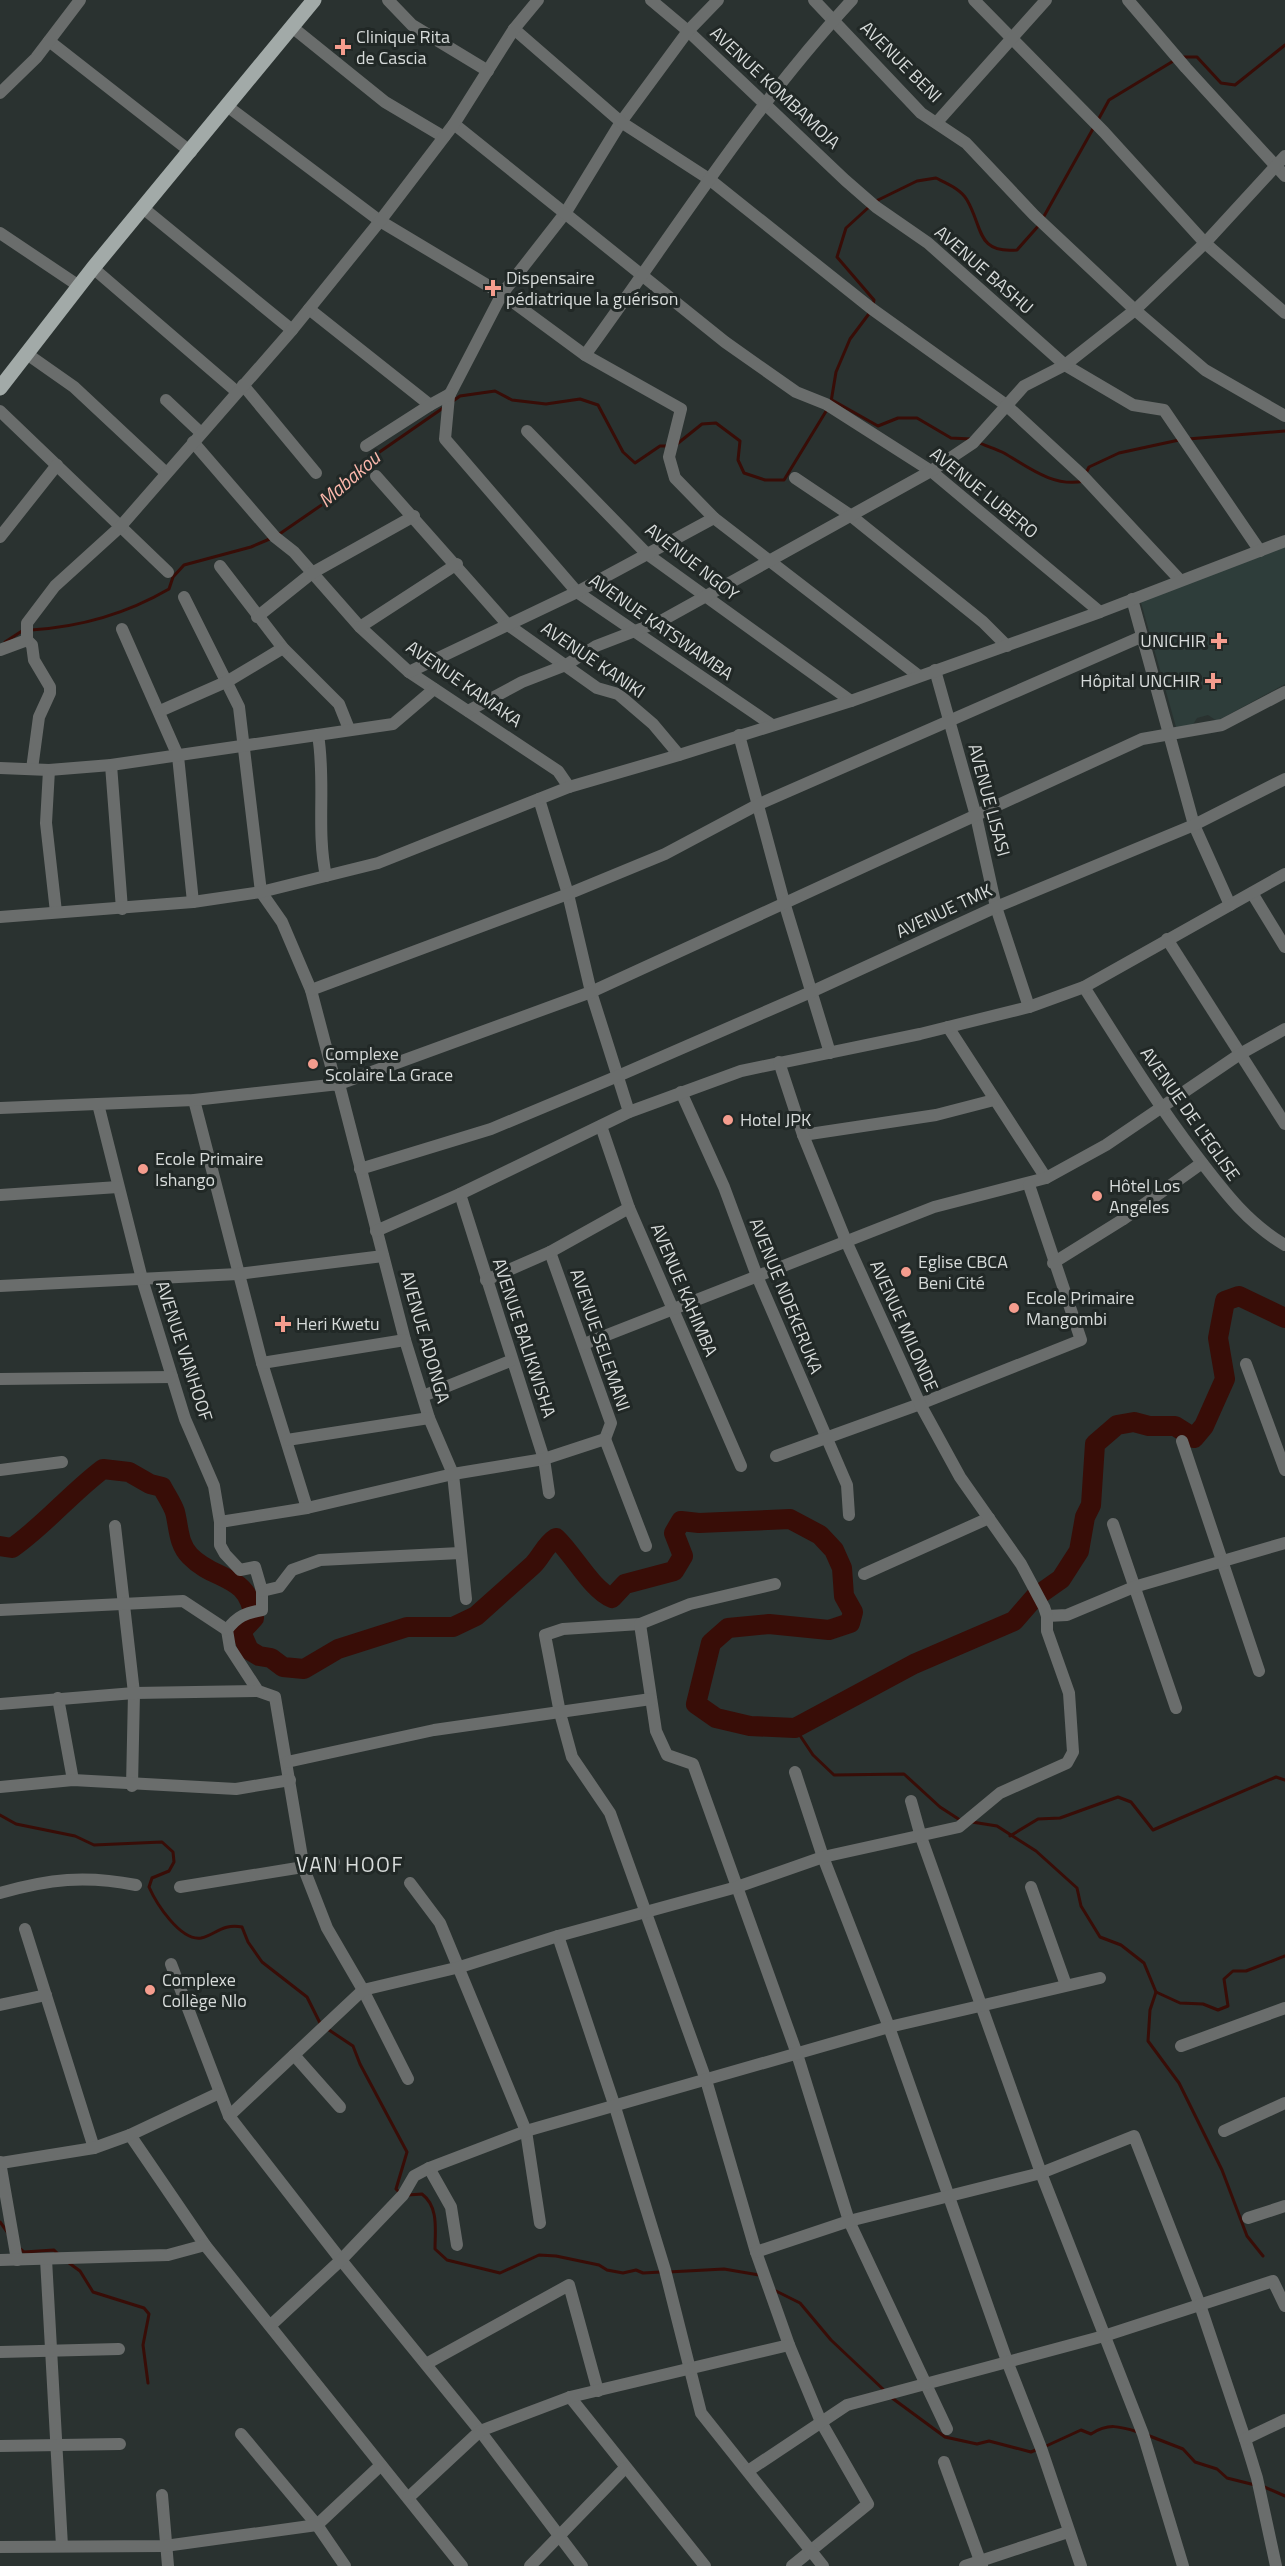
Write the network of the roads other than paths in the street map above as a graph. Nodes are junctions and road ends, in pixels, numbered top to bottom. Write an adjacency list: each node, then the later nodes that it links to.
1 (80, 0): 17 (street)
2 (314, 0): 13 (main road)
3 (388, 0): 18 (street)
4 (538, 0): 14 (street)
5 (651, 0): 15 (street, AVENUE KOMBAMOJA)
6 (718, 0): 15 (street)
7 (814, 0): 12 (street, AVENUE BENI)
8 (852, 0): 12 (street)
9 (974, 0): 16 (street)
10 (1046, 0): 16 (street)
11 (1128, 0): 28 (street)
12 (834, 20): 20 (street); 22 (street, AVENUE BENI)
13 (292, 27): 21 (main road); 25 (street)
14 (514, 29): 18 (street); 23 (street)
15 (688, 31): 20 (street, AVENUE KOMBAMOJA); 23 (street)
16 (1011, 39): 22 (street); 36 (street)
17 (49, 41): 19 (street); 26 (street)
18 (488, 71): 24 (street)
19 (0, 93)
20 (765, 104): 30 (street); 31 (street, AVENUE KOMBAMOJA)
21 (227, 106): 26 (main road); 34 (street)
22 (938, 121): 42 (street, AVENUE BENI)
23 (621, 122): 30 (street); 33 (street)
24 (454, 124): 25 (street); 33 (street, AVENUE LUBERO)
25 (444, 136): 34 (street)
26 (191, 152): 32 (main road)
27 (1285, 156): 28 (street)
28 (1276, 166): 29 (street); 36 (street)
29 (1285, 176)
30 (709, 179): 38 (street); 53 (street)
31 (871, 203): 47 (street, AVENUE BASHU)
32 (143, 208): 37 (main road); 44 (street)
33 (566, 212): 38 (street, AVENUE LUBERO); 40 (street)
34 (380, 221): 40 (street); 41 (street)
35 (0, 232): 39 (street)
36 (1204, 243): 42 (street); 43 (street)
37 (93, 268): 39 (main road); 49 (street)
38 (643, 276): 46 (street); 60 (street, AVENUE LUBERO)
39 (79, 286): 45 (main road)
40 (502, 294): 46 (street); 50 (street)
41 (309, 309): 44 (street); 52 (street)
42 (1135, 310): 47 (street); 55 (street, AVENUE BENI)
43 (1285, 313)
44 (292, 330): 49 (street)
45 (27, 354): 48 (main road); 61 (street)
46 (585, 355): 67 (street)
47 (1065, 365): 53 (street); 71 (street, AVENUE BASHU)
48 (0, 388)
49 (240, 389): 57 (street); 62 (street)
50 (449, 395): 52 (street); 79 (street, AVENUE KATSWAMBA)
51 (166, 400): 57 (street, AVENUE KAMAKA)
52 (430, 405): 58 (street)
53 (1006, 405): 60 (street); 78 (street)
54 (0, 411): 59 (street)
55 (1284, 413)
56 (528, 431): 72 (street, AVENUE NGOY)
57 (197, 438): 61 (street); 77 (street, AVENUE KAMAKA)
58 (366, 446)
59 (57, 465): 68 (street); 69 (street)
60 (931, 471): 65 (street); 83 (street, AVENUE LUBERO)
61 (166, 473): 68 (street)
62 (316, 473)
63 (376, 476): 66 (street, AVENUE KANIKI)
64 (795, 478): 65 (street)
65 (850, 515): 73 (street); 91 (street)
66 (414, 516): 74 (street, AVENUE KANIKI); 77 (street)
67 (714, 518): 72 (street); 73 (street)
68 (120, 526): 76 (street); 89 (street)
69 (0, 537)
70 (1285, 541): 71 (street)
71 (1260, 551): 78 (street)
72 (647, 554): 79 (street); 81 (street, AVENUE NGOY)
73 (770, 559): 81 (street); 97 (street)
74 (457, 564): 85 (street, AVENUE KANIKI); 86 (street)
75 (220, 566): 84 (street)
76 (168, 572)
77 (312, 573): 84 (street); 86 (street, AVENUE KAMAKA)
78 (1180, 580): 82 (street)
79 (576, 592): 85 (street); 88 (street, AVENUE KATSWAMBA)
80 (184, 597): 98 (street)
81 (705, 597): 88 (street); 101 (street, AVENUE NGOY)
82 (1132, 599): 83 (street); 90 (street)
83 (1100, 612): 91 (street)
84 (257, 617): 92 (street)
85 (508, 625): 94 (street, AVENUE KANIKI); 96 (street)
86 (360, 627): 96 (street, AVENUE KAMAKA)
87 (122, 629): 102 (street)
88 (633, 631): 94 (street); 105 (street, AVENUE KATSWAMBA)
89 (26, 633): 93 (street); 115 (street)
90 (1143, 636): 104 (street); 107 (street)
91 (1007, 646): 95 (street)
92 (283, 648): 98 (street); 106 (street)
93 (0, 650)
94 (566, 665): 103 (street); 112 (street, AVENUE KANIKI)
95 (935, 670): 97 (street); 104 (street, AVENUE LISASI)
96 (410, 672): 99 (street, AVENUE KAMAKA)
97 (919, 676): 101 (street)
98 (228, 681): 102 (street); 110 (street)
99 (434, 689): 103 (street, AVENUE KAMAKA); 106 (street)
100 (1285, 692): 107 (street)
101 (851, 701): 105 (street)
102 (160, 711): 111 (street)
103 (468, 711): 118 (street, AVENUE KAMAKA)
104 (949, 723): 120 (street); 121 (street, AVENUE LISASI)
105 (772, 725): 109 (street)
106 (349, 729): 108 (street)
107 (1170, 734): 121 (street); 122 (street)
108 (318, 735): 110 (street); 124 (street)
109 (739, 735): 112 (street); 120 (street)
110 (245, 746): 111 (street); 125 (street)
111 (178, 756): 113 (street); 128 (street)
112 (680, 756): 118 (street)
113 (111, 765): 116 (street); 132 (street)
114 (0, 768): 115 (street)
115 (32, 769): 116 (street)
116 (49, 770): 133 (street)
117 (1285, 779): 122 (street, AVENUE TMK)
118 (569, 787): 119 (street)
119 (538, 799): 124 (street); 127 (street)
120 (757, 805): 127 (street); 129 (street)
121 (976, 816): 129 (street); 131 (street, AVENUE LISASI)
122 (1194, 825): 130 (street); 131 (street, AVENUE TMK)
123 (1285, 874): 126 (street)
124 (326, 876): 125 (street)
125 (261, 892): 128 (street); 138 (street, AVENUE ADONGA)
126 (1252, 893): 130 (street); 136 (street)
127 (567, 894): 138 (street); 139 (street)
128 (193, 902): 132 (street)
129 (784, 902): 139 (street); 140 (street)
130 (1230, 905): 135 (street)
131 (996, 907): 140 (street, AVENUE TMK); 141 (street, AVENUE LISASI)
132 (122, 909): 133 (street)
133 (56, 912): 134 (street)
134 (0, 917)
135 (1167, 939): 137 (street); 145 (street)
136 (1285, 946)
137 (1084, 987): 141 (street); 153 (street, AVENUE DE L'EGLISE)
138 (311, 990): 148 (street, AVENUE ADONGA)
139 (591, 992): 147 (street); 148 (street)
140 (811, 992): 144 (street); 147 (street, AVENUE TMK)
141 (1029, 1007): 142 (street)
142 (948, 1027): 144 (street); 151 (street)
143 (1285, 1029): 145 (street)
144 (830, 1053): 146 (street)
145 (1240, 1054): 153 (street); 156 (street)
146 (778, 1062): 149 (street); 158 (street, AVENUE MILONDE)
147 (618, 1076): 155 (street); 160 (street, AVENUE TMK)
148 (337, 1084): 150 (street); 160 (street, AVENUE ADONGA)
149 (681, 1092): 155 (street); 174 (street, AVENUE NDEKERUKA)
150 (194, 1100): 152 (street); 173 (street)
151 (994, 1100): 158 (street); 161 (street)
152 (98, 1104): 154 (street); 163 (street, AVENUE VANHOOF)
153 (1159, 1107): 159 (street, AVENUE DE L'EGLISE); 161 (street)
154 (0, 1108)
155 (630, 1112): 157 (street)
156 (1285, 1124)
157 (601, 1126): 164 (street); 166 (street, AVENUE KAHIMBA)
158 (803, 1135): 168 (street, AVENUE MILONDE)
159 (1202, 1163): 169 (street, AVENUE DE L'EGLISE); 172 (street)
160 (360, 1169): 167 (street, AVENUE ADONGA)
161 (1046, 1178): 162 (street)
162 (1029, 1185): 168 (street); 172 (street)
163 (118, 1187): 165 (street); 175 (street, AVENUE VANHOOF)
164 (460, 1194): 167 (street); 176 (street, AVENUE BALIKWISHA)
165 (0, 1195)
166 (629, 1208): 170 (street); 178 (street, AVENUE KAHIMBA)
167 (376, 1231): 171 (street, AVENUE ADONGA)
168 (846, 1241): 174 (street); 187 (street, AVENUE MILONDE)
169 (1285, 1245)
170 (550, 1252): 176 (street); 180 (street, AVENUE SELEMANI)
171 (383, 1256): 173 (street); 179 (street, AVENUE ADONGA)
172 (1053, 1263): 187 (street)
173 (238, 1274): 175 (street); 182 (street)
174 (757, 1276): 178 (street); 189 (street, AVENUE NDEKERUKA)
175 (142, 1279): 177 (street); 184 (street, AVENUE VANHOOF)
176 (486, 1280): 181 (street, AVENUE BALIKWISHA)
177 (0, 1286)
178 (673, 1309): 180 (street); 196 (street, AVENUE KAHIMBA)
179 (405, 1340): 182 (street); 186 (street, AVENUE ADONGA)
180 (584, 1344): 190 (street, AVENUE SELEMANI)
181 (510, 1361): 186 (street); 194 (street, AVENUE BALIKWISHA)
182 (262, 1364): 191 (street)
183 (1246, 1364): 198 (street)
184 (172, 1377): 185 (street); 204 (street, AVENUE VANHOOF)
185 (0, 1379)
186 (423, 1396): 188 (street, AVENUE ADONGA)
187 (920, 1404): 189 (street); 203 (street, AVENUE MILONDE)
188 (429, 1418): 191 (street); 199 (street, AVENUE ADONGA)
189 (825, 1437): 193 (street); 202 (street, AVENUE NDEKERUKA)
190 (605, 1439): 194 (street); 208 (street)
191 (287, 1440): 201 (street)
192 (1182, 1441): 210 (street)
193 (776, 1456)
194 (544, 1459): 199 (street); 200 (street, AVENUE BALIKWISHA)
195 (62, 1462): 197 (street)
196 (741, 1466)
197 (0, 1470)
198 (1285, 1470)
199 (453, 1474): 201 (street); 209 (street, AVENUE ADONGA)
200 (549, 1493)
201 (307, 1508): 204 (street)
202 (849, 1515)
203 (989, 1518): 211 (street); 218 (street, AVENUE MILONDE)
204 (220, 1521): 214 (street, AVENUE VANHOOF)
205 (1113, 1524): 213 (street)
206 (116, 1526): 216 (street)
207 (1285, 1544): 210 (street)
208 (646, 1546)
209 (460, 1553): 214 (street); 215 (street, AVENUE ADONGA)
210 (1221, 1562): 213 (street); 221 (street)
211 (864, 1574)
212 (775, 1584): 219 (street)
213 (1134, 1587): 218 (street); 227 (street)
214 (262, 1591): 220 (street)
215 (466, 1599)
216 (126, 1603): 217 (street); 220 (street); 223 (street)
217 (0, 1610)
218 (1046, 1611): 236 (street, AVENUE MILONDE)
219 (640, 1624): 225 (street); 228 (street)
220 (227, 1630): 222 (street)
221 (1259, 1671)
222 (258, 1692): 223 (street); 229 (street)
223 (134, 1693): 224 (street); 233 (street)
224 (58, 1698): 226 (street); 231 (street)
225 (651, 1699): 228 (street); 243 (street)
226 (0, 1704)
227 (1176, 1708)
228 (560, 1713): 229 (street); 246 (street)
229 (286, 1762): 232 (street)
230 (795, 1772): 237 (street)
231 (73, 1780): 233 (street); 234 (street)
232 (290, 1780): 233 (street); 239 (street)
233 (132, 1785)
234 (0, 1787)
235 (911, 1801): 236 (street)
236 (921, 1837): 237 (street); 255 (street)
237 (823, 1857): 243 (street); 258 (street)
238 (334, 1862): 239 (street)
239 (304, 1869): 242 (street); 253 (street)
240 (410, 1883): 250 (street)
241 (136, 1885): 245 (street)
242 (180, 1887)
243 (737, 1887): 246 (street); 260 (street)
244 (1031, 1887): 252 (street)
245 (0, 1893)
246 (646, 1913): 248 (street); 263 (street)
247 (25, 1929): 254 (street)
248 (558, 1936): 250 (street); 266 (street)
249 (171, 1964): 264 (street)
250 (460, 1967): 253 (street); 269 (street)
251 (1100, 1977): 252 (street)
252 (1066, 1985): 255 (street)
253 (363, 1990): 261 (street); 262 (street)
254 (46, 1995): 256 (street); 272 (street)
255 (980, 2004): 258 (street); 275 (street)
256 (0, 2005)
257 (1285, 2008): 259 (street)
258 (889, 2027): 260 (street); 276 (street)
259 (1181, 2046)
260 (797, 2054): 263 (street); 279 (street)
261 (294, 2055): 267 (street); 268 (street)
262 (408, 2079)
263 (706, 2080): 266 (street); 283 (street)
264 (219, 2093): 268 (street); 271 (street)
265 (1285, 2103): 270 (street)
266 (615, 2107): 269 (street); 298 (street)
267 (340, 2108)
268 (230, 2116): 287 (street)
269 (526, 2131): 274 (street); 280 (street)
270 (1224, 2131)
271 (130, 2135): 272 (street); 281 (street)
272 (94, 2148): 273 (street)
273 (0, 2162): 286 (street)
274 (429, 2168): 282 (street); 287 (street)
275 (1041, 2173): 276 (street); 288 (street); 291 (street)
276 (948, 2196): 279 (street); 296 (street)
277 (1285, 2206): 278 (street)
278 (1248, 2218)
279 (849, 2221): 283 (street); 299 (street)
280 (540, 2223)
281 (205, 2245): 284 (street); 290 (street)
282 (457, 2245)
283 (756, 2252): 292 (street)
284 (46, 2259): 286 (street); 295 (street)
285 (0, 2260): 286 (street)
286 (17, 2260)
287 (341, 2260): 290 (street); 297 (street)
288 (1200, 2305): 289 (street); 291 (street); 307 (street)
289 (1285, 2306)
290 (271, 2325): 312 (street)
291 (1104, 2336): 296 (street); 335 (street)
292 (789, 2344): 298 (street); 303 (street)
293 (119, 2349): 295 (street)
294 (0, 2352): 295 (street)
295 (52, 2352): 308 (street)
296 (1007, 2361): 299 (street); 318 (street)
297 (426, 2364): 300 (street); 305 (street)
298 (690, 2367): 300 (street); 314 (street)
299 (927, 2383): 303 (street); 304 (street)
300 (598, 2391): 301 (street)
301 (570, 2397): 305 (street); 313 (street)
302 (1285, 2420): 307 (street)
303 (821, 2422): 314 (street); 323 (street)
304 (947, 2429)
305 (480, 2431): 316 (street); 319 (street)
306 (241, 2434): 317 (street)
307 (1245, 2439): 336 (street)
308 (54, 2444): 309 (street); 310 (street); 320 (street)
309 (120, 2444)
310 (0, 2446)
311 (944, 2462): 324 (street)
312 (381, 2465): 316 (street); 317 (street)
313 (625, 2468): 319 (street); 330 (street)
314 (748, 2471): 323 (street)
315 (162, 2495): 321 (street)
316 (408, 2498): 327 (street)
317 (317, 2525): 321 (street); 326 (street)
318 (1068, 2532): 324 (street); 334 (street)
319 (559, 2535): 328 (street); 329 (street)
320 (62, 2546): 321 (street); 322 (street)
321 (165, 2546): 325 (street)
322 (0, 2547)
323 (810, 2550): 331 (street); 332 (street)
324 (981, 2564): 333 (street)
325 (168, 2566)
326 (345, 2566)
327 (462, 2566)
328 (530, 2566)
329 (582, 2566)
330 (705, 2566)
331 (792, 2566)
332 (823, 2566)
333 (965, 2566)
334 (1081, 2566)
335 (1183, 2566)
336 (1276, 2566)

